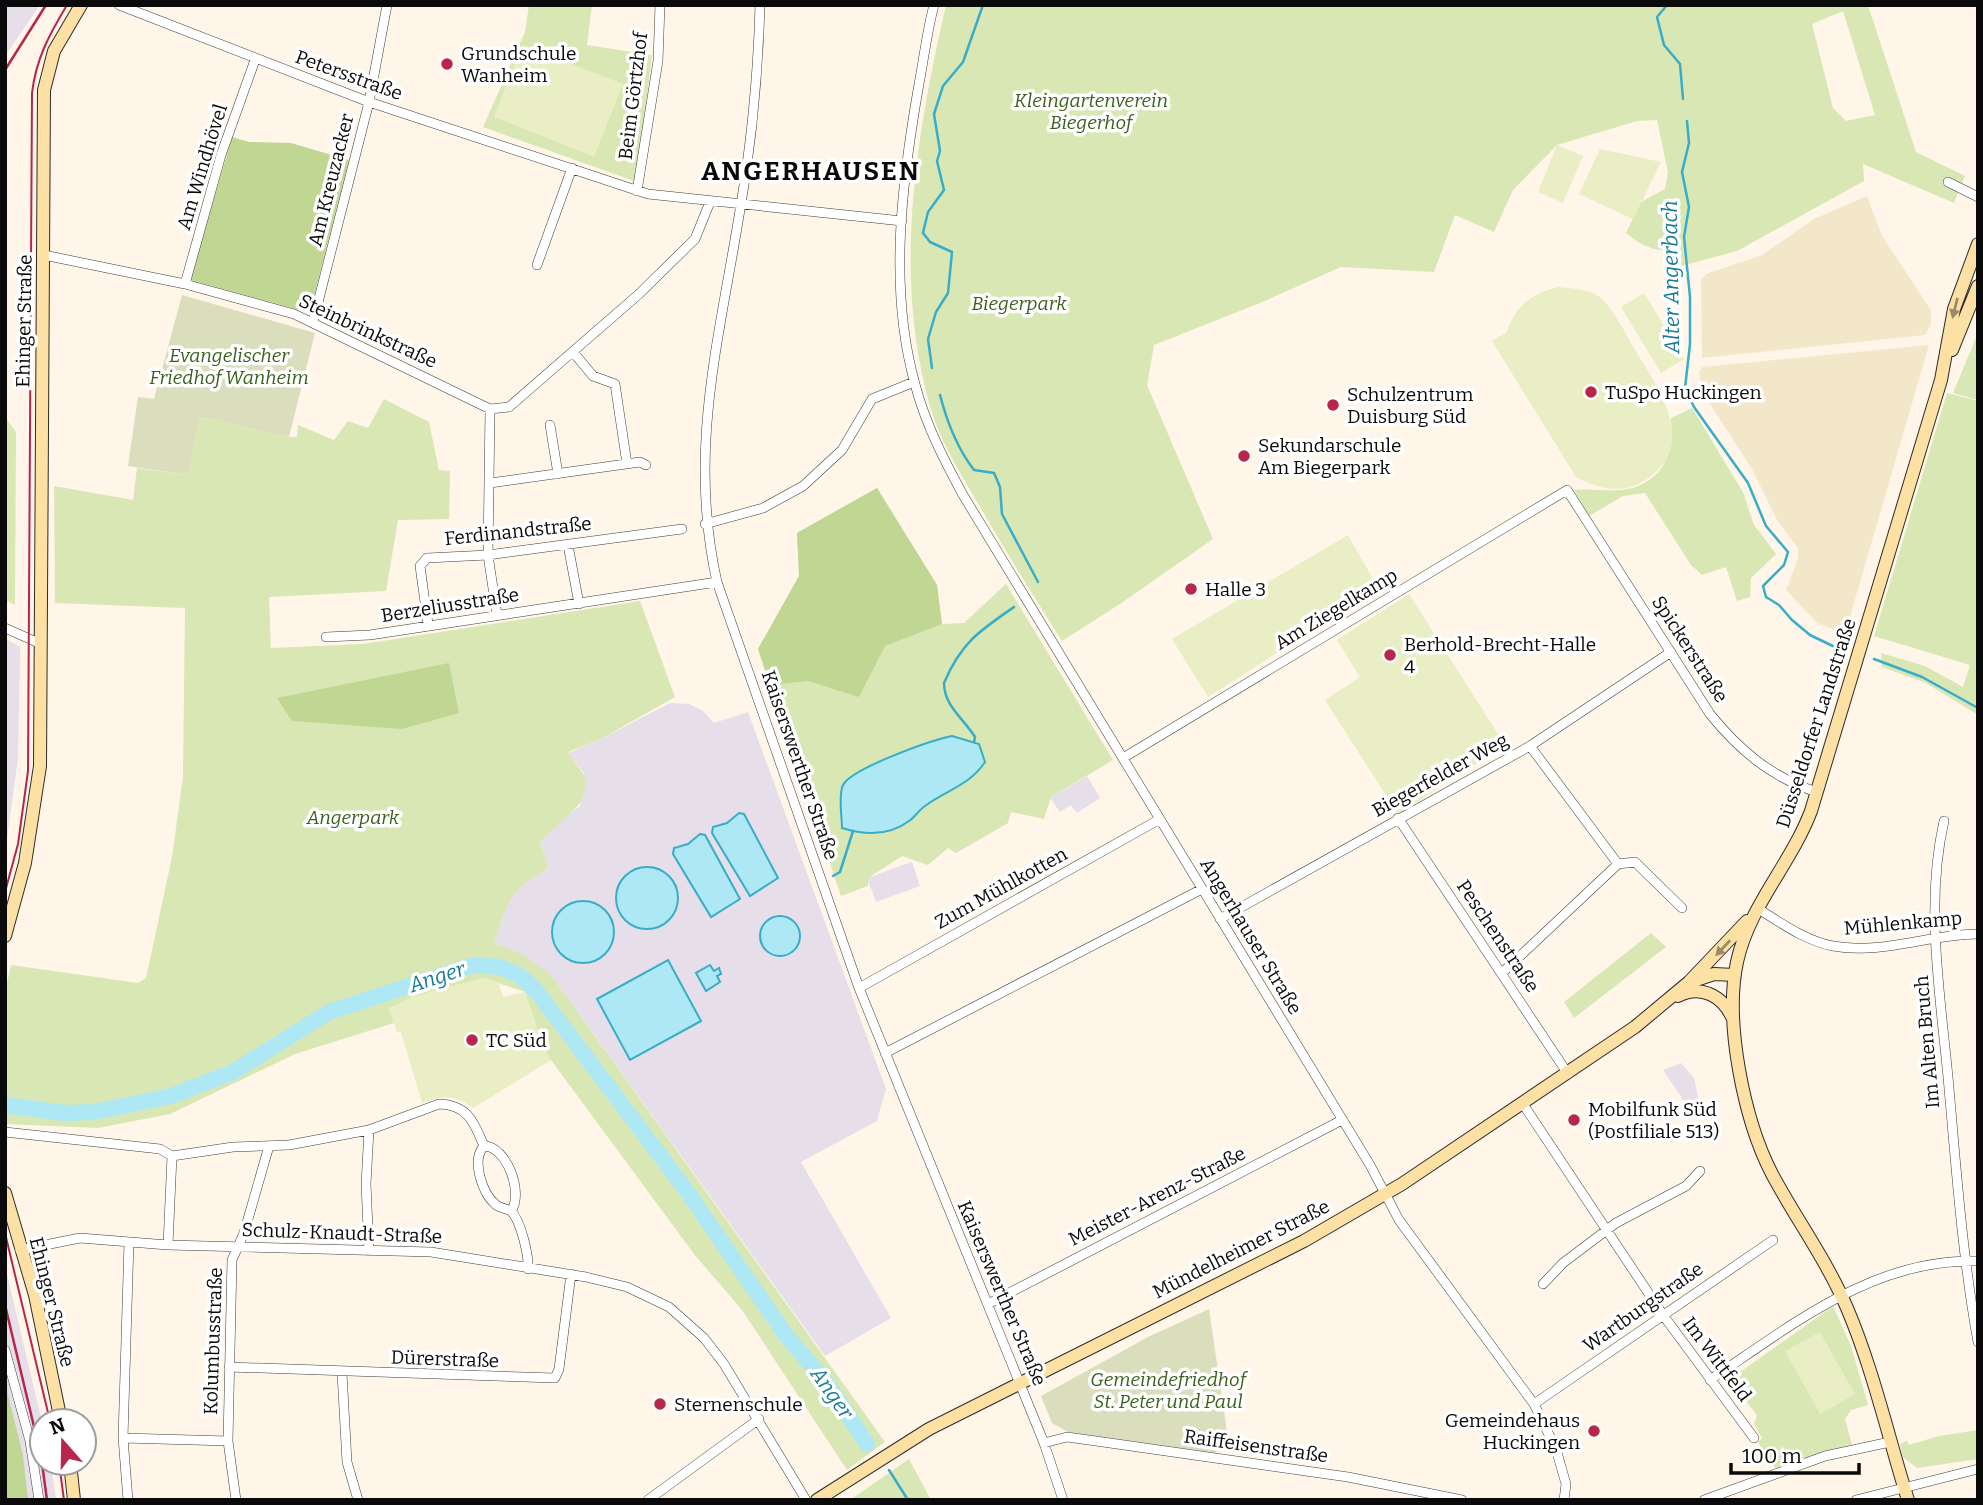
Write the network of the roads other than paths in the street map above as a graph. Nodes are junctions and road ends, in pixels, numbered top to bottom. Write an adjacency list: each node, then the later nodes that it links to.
1 (81, 5): 17 (main road, Ehinger Straße)
2 (119, 5): 7 (street, Petersstraße)
3 (387, 5): 8 (street, Am Kreuzacker)
4 (660, 5): 11 (street, Beim Görtzhof)
5 (760, 5): 14 (street, Kaiserswerther Straße)
6 (934, 5): 15 (street, Angerhauser Straße)
7 (255, 60): 8 (street, Petersstraße); 19 (street, Am Windhövel)
8 (369, 102): 9 (street, Petersstraße); 21 (street, Am Kreuzacker)
9 (572, 168): 11 (street, Petersstraße); 18 (street)
10 (1948, 182): 12 (street)
11 (637, 191): 13 (street, Petersstraße)
12 (1978, 197)
13 (710, 202): 14 (street, Petersstraße); 22 (street)
14 (741, 206): 15 (street, Petersstraße); 32 (street, Kaiserswerther Straße)
15 (902, 221): 24 (street, Angerhauser Straße)
16 (1978, 244): 23 (main road, Düsseldorfer Landstraße, one-way to 23)
17 (44, 255): 19 (street, Steinbrinkstraße); 42 (main road, Ehinger Straße)
18 (537, 265)
19 (185, 284): 21 (street, Steinbrinkstraße)
20 (1978, 286): 23 (main road, Düsseldorfer Landstraße)
21 (313, 322): 25 (street, Steinbrinkstraße)
22 (573, 352): 25 (street); 27 (street)
23 (1941, 380): 46 (main road, Düsseldorfer Landstraße)
24 (914, 382): 32 (street); 45 (street, Angerhauser Straße)
25 (490, 409): 30 (street)
26 (550, 425): 29 (street)
27 (627, 464): 28 (street); 29 (street)
28 (646, 465)
29 (558, 474): 30 (street)
30 (490, 483): 35 (street)
31 (1567, 490): 43 (street, Spickerstraße); 45 (street, Am Ziegelkamp)
32 (705, 524): 36 (street, Kaiserswerther Straße)
33 (682, 529): 34 (street, Ferdinandstraße)
34 (568, 545): 35 (street, Ferdinandstraße); 37 (street)
35 (488, 555): 38 (street); 39 (street, Ferdinandstraße)
36 (717, 582): 37 (street, Berzeliusstraße); 61 (street, Kaiserswerther Straße)
37 (579, 604): 38 (street, Berzeliusstraße)
38 (496, 615): 39 (street, Berzeliusstraße)
39 (428, 624): 41 (street, Berzeliusstraße)
40 (5, 628): 42 (street)
41 (326, 637)
42 (41, 644): 56 (main road, Ehinger Straße)
43 (1671, 652): 44 (street, Biegerfelder Weg); 46 (street, Spickerstraße)
44 (1530, 746): 47 (street, Biegerfelder Weg); 50 (street)
45 (1123, 758): 48 (street, Angerhauser Straße)
46 (1817, 792): 53 (main road, Düsseldorfer Landstraße)
47 (1398, 818): 54 (street, Biegerfelder Weg); 58 (street, Peschenstraße)
48 (1160, 819): 51 (street, Angerhauser Straße); 61 (street, Zum Mühlkotten)
49 (1944, 821): 57 (street, Im Alten Bruch)
50 (1618, 864): 52 (street); 58 (street)
51 (1202, 889): 54 (street, Angerhauser Straße); 64 (street)
52 (1682, 908)
53 (1755, 910): 57 (street, Mühlenkamp); 59 (main road, Düsseldorfer Landstraße); 60 (main road, Mündelheimer Straße, one-way to 60)
54 (1220, 919): 67 (street, Angerhauser Straße)
55 (1978, 934): 57 (street, Mühlenkamp)
56 (5, 936)
57 (1935, 938): 84 (street, Im Alten Bruch)
58 (1502, 973): 65 (street, Peschenstraße)
59 (1735, 975): 60 (main road, Mündelheimer Straße); 63 (main road, Düsseldorfer Landstraße)
60 (1689, 982): 62 (main road, Mündelheimer Straße)
61 (859, 988): 64 (street, Kaiserswerther Straße)
62 (1665, 1003): 63 (main road, Mündelheimer Straße); 65 (main road, Mündelheimer Straße)
63 (1734, 1022): 89 (main road, Düsseldorfer Landstraße)
64 (885, 1053): 90 (street, Kaiserswerther Straße)
65 (1569, 1074): 66 (main road, Mündelheimer Straße)
66 (1523, 1104): 75 (main road, Mündelheimer Straße); 77 (street, Im Wittfeld)
67 (1342, 1120): 75 (street, Angerhauser Straße); 90 (street, Meister-Arenz-Straße)
68 (369, 1130): 70 (street); 71 (street); 83 (street)
69 (5, 1132): 72 (street)
70 (270, 1146): 72 (street); 81 (street, Kolumbusstraße)
71 (484, 1146): 76 (street); 76 (street)
72 (172, 1156): 80 (street)
73 (1700, 1171): 77 (street)
74 (5, 1193): 82 (main road, Ehinger Straße)
75 (1385, 1195): 98 (main road, Mündelheimer Straße); 99 (street, Angerhauser Straße)
76 (511, 1211): 86 (street)
77 (1607, 1231): 88 (street); 92 (street, Im Wittfeld)
78 (1773, 1240): 92 (street, Wartburgstraße)
79 (129, 1242): 80 (street, Schulz-Knaudt-Straße); 82 (street, Schulz-Knaudt-Straße); 102 (street)
80 (168, 1245): 81 (street, Schulz-Knaudt-Straße)
81 (236, 1247): 83 (street, Schulz-Knaudt-Straße); 95 (street, Kolumbusstraße)
82 (20, 1250): 100 (main road, Ehinger Straße)
83 (369, 1251): 86 (street, Schulz-Knaudt-Straße)
84 (1965, 1260): 85 (street); 89 (street); 91 (street, Im Alten Bruch)
85 (1978, 1261)
86 (528, 1269): 87 (street, Schulz-Knaudt-Straße)
87 (571, 1274): 96 (street, Dürerstraße); 101 (street, Schulz-Knaudt-Straße)
88 (1543, 1284)
89 (1841, 1294): 97 (street); 105 (main road, Düsseldorfer Landstraße)
90 (988, 1304): 98 (street, Kaiserswerther Straße)
91 (1974, 1304): 93 (street, Im Alten Bruch)
92 (1662, 1315): 97 (street, Im Wittfeld); 99 (street, Wartburgstraße)
93 (1978, 1342)
94 (5, 1350): 110 (street)
95 (229, 1367): 96 (street, Dürerstraße); 104 (street, Kolumbusstraße)
96 (342, 1373): 114 (street)
97 (1710, 1380): 103 (street, Im Wittfeld)
98 (1021, 1384): 106 (street, Kaiserswerther Straße); 117 (main road, Mündelheimer Straße)
99 (1534, 1404): 120 (street, Angerhauser Straße)
100 (58, 1407)
101 (759, 1419): 115 (street); 116 (street, Schulz-Knaudt-Straße)
102 (124, 1438): 104 (street); 112 (street)
103 (1754, 1438)
104 (228, 1441): 113 (street, Kolumbusstraße)
105 (1890, 1442): 109 (main road, Düsseldorfer Landstraße); 121 (street)
106 (1044, 1443): 118 (street, Kaiserswerther Straße); 119 (street, Raiffeisenstraße)
107 (1978, 1469): 109 (street)
108 (72, 1477): 111 (main road)
109 (1904, 1487): 122 (street); 123 (main road, Düsseldorfer Landstraße)
110 (39, 1500)
111 (74, 1500)
112 (128, 1500)
113 (236, 1500)
114 (358, 1500)
115 (648, 1500)
116 (806, 1500)
117 (817, 1500)
118 (1063, 1500)
119 (1462, 1500)
120 (1564, 1500)
121 (1704, 1500)
122 (1856, 1500)
123 (1908, 1500)

